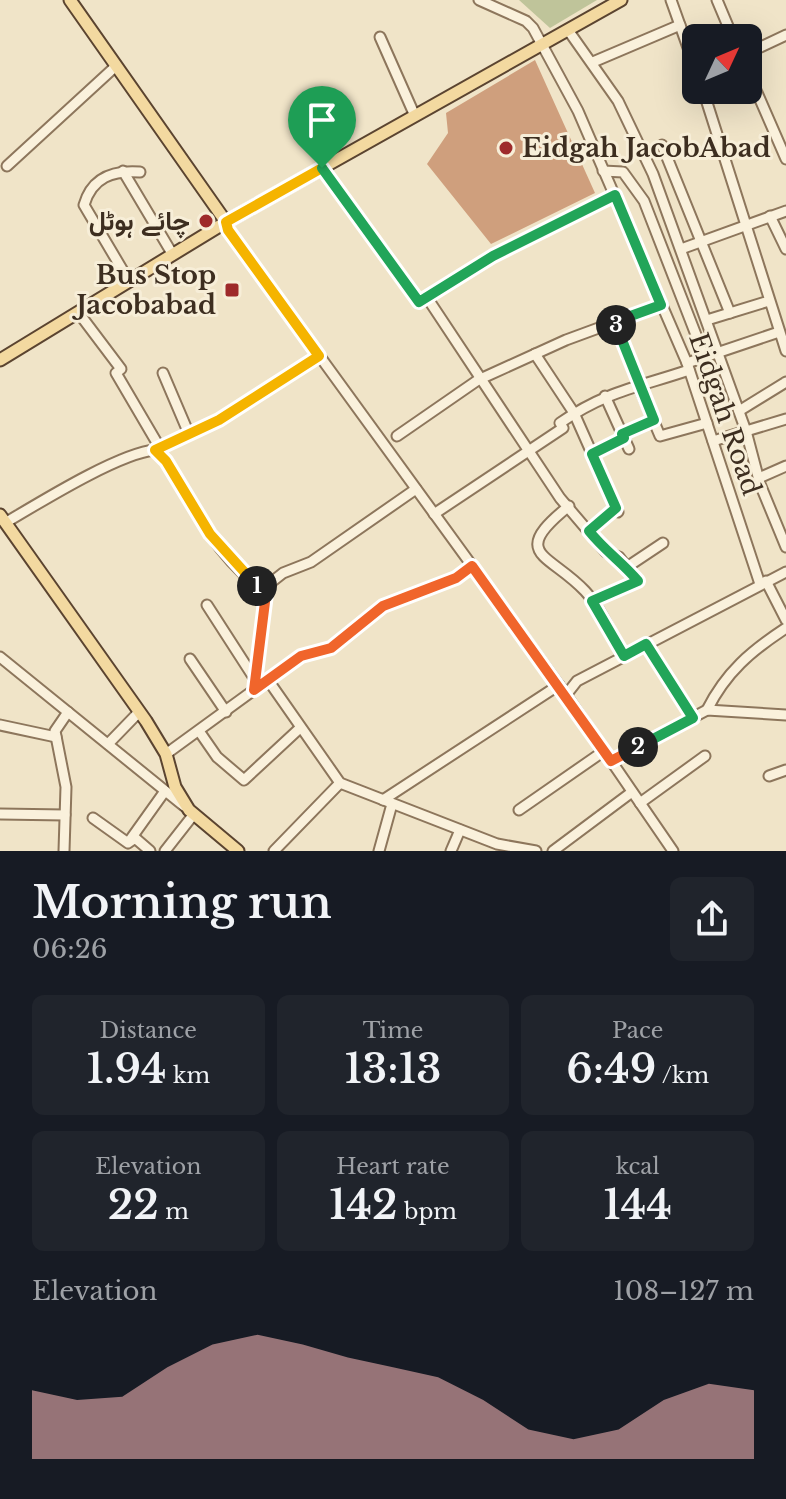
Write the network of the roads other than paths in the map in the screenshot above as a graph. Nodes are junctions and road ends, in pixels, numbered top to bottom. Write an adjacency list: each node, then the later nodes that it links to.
1 (70, 0): 15 (main road)
2 (479, 0): 12 (street, Eidgah Road)
3 (621, 0): 8 (main road)
4 (671, 0): 7 (street)
5 (717, 0): 6 (street)
6 (727, 24)
7 (680, 25): 9 (street); 14 (street)
8 (568, 30): 12 (main road); 14 (street)
9 (682, 31)
10 (786, 35): 13 (street)
11 (380, 37): 18 (street)
12 (542, 44): 18 (main road); 24 (street, Eidgah Road)
13 (762, 46)
14 (593, 62): 32 (street)
15 (116, 66): 21 (street); 29 (main road)
16 (707, 104): 30 (street)
17 (762, 104): 20 (street)
18 (415, 116): 22 (main road)
19 (662, 145): 31 (street)
20 (786, 159)
21 (7, 166)
22 (322, 168): 29 (main road); 36 (street)
23 (123, 171): 25 (street); 34 (street); 35 (street)
24 (603, 171): 26 (street, Eidgah Road); 48 (street)
25 (140, 172)
26 (615, 195): 36 (street); 38 (street, Eidgah Road)
27 (786, 211): 28 (street)
28 (770, 216): 30 (street); 33 (street)
29 (226, 222): 34 (main road); 47 (street)
30 (745, 225): 31 (street); 37 (street)
31 (701, 241): 32 (street); 40 (street)
32 (681, 249): 41 (street)
33 (786, 249)
34 (173, 255): 35 (main road)
35 (129, 281): 39 (main road)
36 (428, 299): 52 (street)
37 (769, 301): 40 (street); 43 (street)
38 (661, 305): 42 (street); 50 (street, Eidgah Road)
39 (78, 312): 49 (main road); 66 (street)
40 (730, 313): 41 (street)
41 (707, 320): 46 (street)
42 (614, 322): 45 (street); 54 (street)
43 (779, 332): 44 (street); 46 (street)
44 (786, 351)
45 (535, 354): 52 (street); 57 (street)
46 (719, 354): 48 (street); 56 (street)
47 (319, 356): 62 (street); 72 (street)
48 (705, 358): 50 (street)
49 (0, 360)
50 (688, 366): 54 (street); 60 (street, Eidgah Road)
51 (163, 373): 62 (street)
52 (481, 378): 63 (street); 68 (street)
53 (786, 382): 56 (street)
54 (639, 383): 55 (street); 59 (street)
55 (605, 396): 57 (street); 64 (street)
56 (739, 411): 61 (street)
57 (574, 413): 68 (street); 69 (street)
58 (786, 419): 61 (street)
59 (654, 420): 60 (street); 64 (street)
60 (707, 423): 65 (street, Eidgah Road)
61 (746, 431): 65 (street); 71 (street)
62 (189, 434): 66 (street)
63 (397, 436)
64 (623, 436): 67 (street); 69 (street)
65 (713, 441): 82 (street, Eidgah Road)
66 (158, 449): 75 (street); 83 (street)
67 (629, 449)
68 (528, 452): 73 (street); 74 (street)
69 (592, 454): 76 (street)
70 (786, 466): 71 (street)
71 (759, 478): 78 (street)
72 (416, 489): 74 (street); 83 (street)
73 (569, 506): 76 (street); 84 (street)
74 (434, 514): 79 (street)
75 (2, 519): 98 (main road)
76 (589, 531): 80 (street)
77 (663, 543): 80 (street)
78 (786, 547)
79 (472, 566): 92 (street); 94 (street)
80 (627, 567): 84 (street)
81 (786, 572): 82 (street)
82 (763, 582): 86 (street, Eidgah Road); 88 (street)
83 (266, 594): 93 (street)
84 (592, 601): 89 (street)
85 (207, 605): 93 (street)
86 (786, 620)
87 (786, 628): 96 (street)
88 (646, 644): 89 (street); 101 (street)
89 (624, 656): 95 (street)
90 (0, 657): 97 (street)
91 (190, 659): 99 (street)
92 (268, 680): 93 (street); 103 (street)
93 (255, 685): 99 (street)
94 (559, 685): 95 (street); 116 (street)
95 (566, 695): 107 (street)
96 (707, 710): 100 (street); 101 (street)
97 (68, 712): 105 (street); 106 (street)
98 (139, 712): 106 (street); 108 (main road)
99 (226, 712): 104 (street)
100 (786, 715)
101 (693, 718): 110 (street)
102 (0, 725): 105 (street)
103 (300, 728): 104 (street); 113 (street)
104 (199, 731): 108 (street)
105 (56, 737): 121 (street)
106 (108, 744): 114 (street)
107 (604, 751): 110 (street); 118 (street)
108 (166, 754): 119 (main road)
109 (705, 756): 117 (street)
110 (611, 761): 115 (street)
111 (786, 770): 112 (street)
112 (769, 776)
113 (340, 783): 116 (street); 129 (street)
114 (165, 791): 119 (street); 124 (street)
115 (632, 792): 117 (street); 133 (street)
116 (388, 802): 123 (street); 130 (street)
117 (640, 803): 134 (street)
118 (519, 810)
119 (191, 812): 127 (street); 128 (main road)
120 (0, 814): 121 (street)
121 (65, 815): 125 (street)
122 (93, 818): 124 (street)
123 (460, 830): 131 (street); 132 (street)
124 (128, 843): 126 (street)
125 (64, 851)
126 (150, 851)
127 (165, 851)
128 (238, 851)
129 (274, 851)
130 (379, 851)
131 (451, 851)
132 (536, 851)
133 (553, 851)
134 (673, 851)

